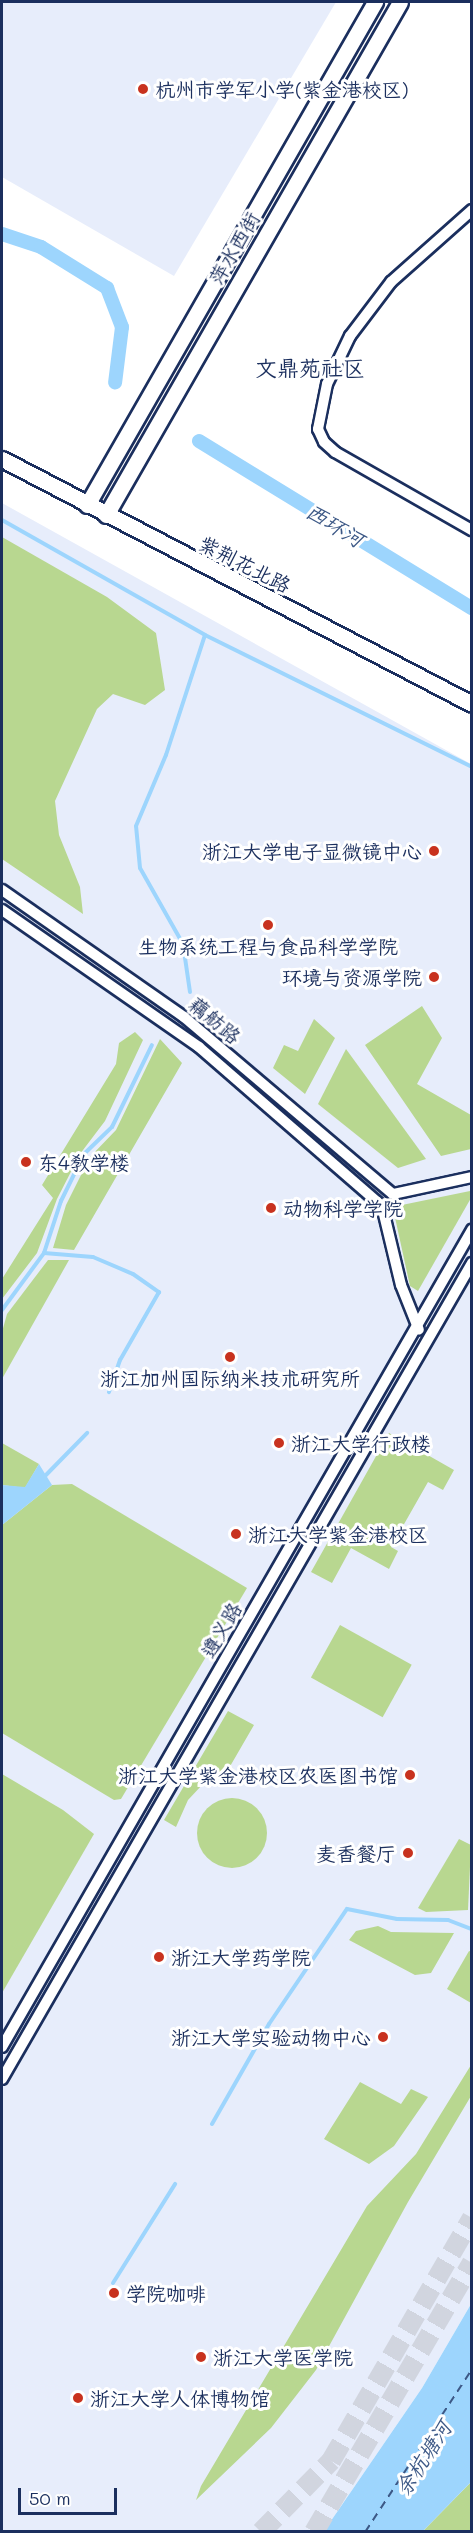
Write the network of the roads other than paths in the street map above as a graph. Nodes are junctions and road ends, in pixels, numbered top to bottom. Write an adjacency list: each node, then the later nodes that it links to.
1 (375, 2): 5 (main road, 萍水西街)
2 (400, 2): 6 (main road, 萍水西街)
3 (471, 210): 7 (street)
4 (2, 459): 5 (main road, 紫荆花北路)
5 (87, 505): 6 (main road, 紫荆花北路)
6 (106, 515): 8 (main road, 紫荆花北路)
7 (471, 530)
8 (471, 704)
9 (2, 890): 11 (street, 藕舫路)
10 (2, 910): 14 (street, 藕舫路)
11 (471, 1177)
12 (471, 1230): 14 (street, 遵义路)
13 (471, 1263): 15 (street, 遵义路)
14 (416, 1328): 15 (street); 16 (street, 遵义路)
15 (429, 1336): 17 (street, 遵义路)
16 (2, 2047)
17 (2, 2078)

